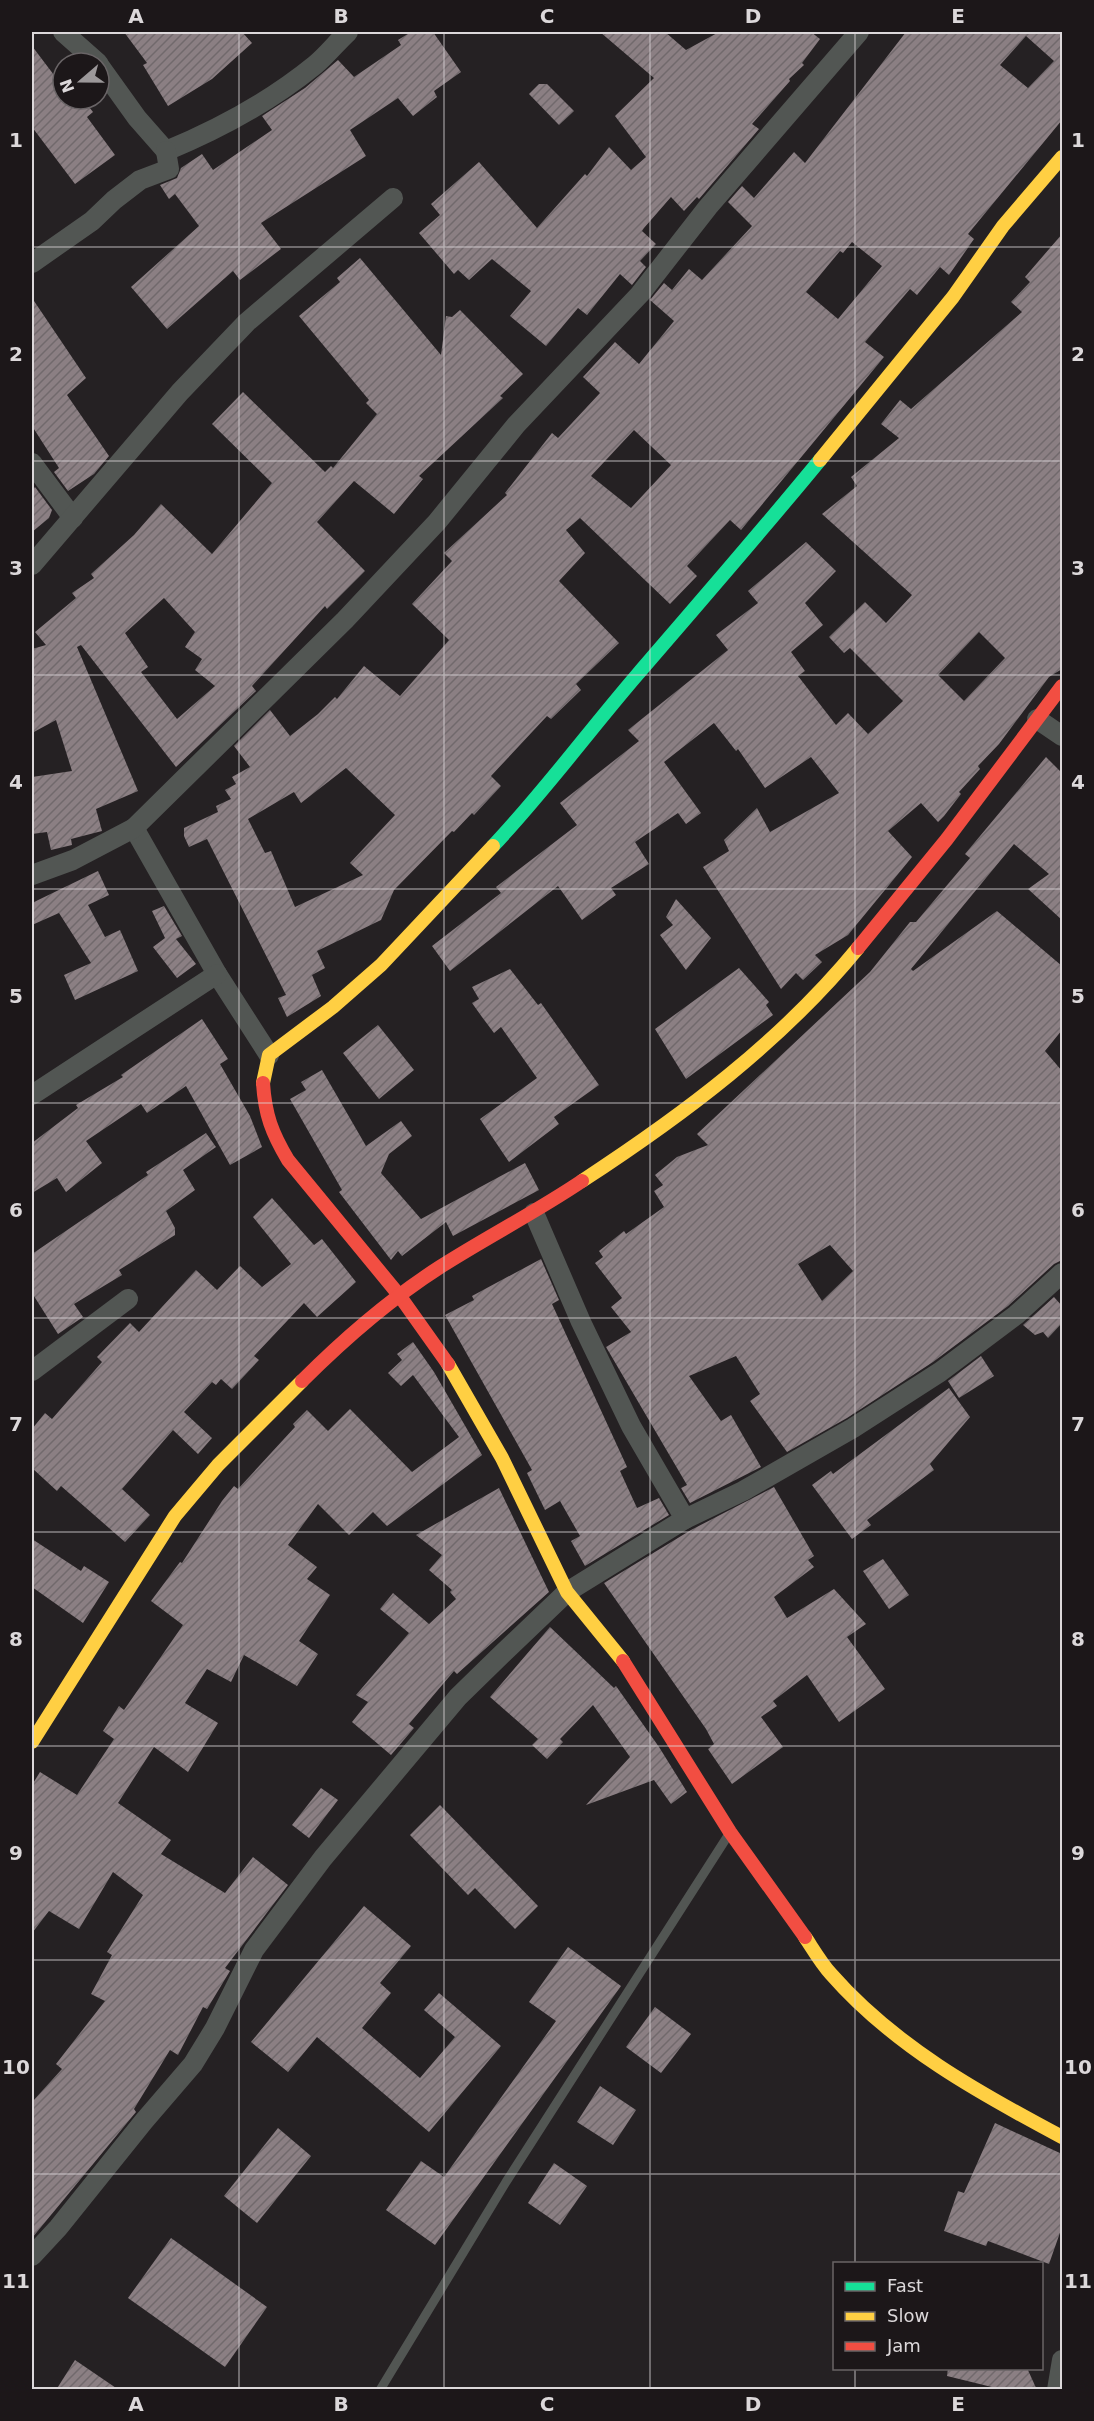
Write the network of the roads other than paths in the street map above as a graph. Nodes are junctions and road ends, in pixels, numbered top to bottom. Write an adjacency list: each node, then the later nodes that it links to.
1 (63, 32): 4 (street)
2 (348, 32): 6 (street)
3 (859, 32): 16 (street)
4 (84, 51)
5 (111, 82): 6 (street)
6 (166, 151): 9 (street)
7 (1062, 158): 19 (street)
8 (393, 198): 11 (street)
9 (32, 263)
10 (32, 463): 11 (street)
11 (73, 518): 12 (street)
12 (32, 565)
13 (1062, 686): 14 (street)
14 (1037, 719): 15 (street); 21 (street)
15 (1062, 736)
16 (134, 828): 17 (street); 18 (street)
17 (32, 875)
18 (217, 974): 19 (street); 20 (street)
19 (269, 1055): 23 (street)
20 (32, 1095)
21 (534, 1213): 23 (street); 26 (street)
22 (1062, 1273): 26 (street)
23 (399, 1295): 27 (street); 28 (street)
24 (128, 1299): 25 (street)
25 (32, 1371)
26 (685, 1519): 27 (street)
27 (567, 1592): 29 (street); 31 (street)
28 (32, 1742)
29 (730, 1832): 30 (street); 33 (lane)
30 (1062, 2137)
31 (32, 2256)
32 (1062, 2361): 34 (street)
33 (380, 2390)
34 (1057, 2390)

